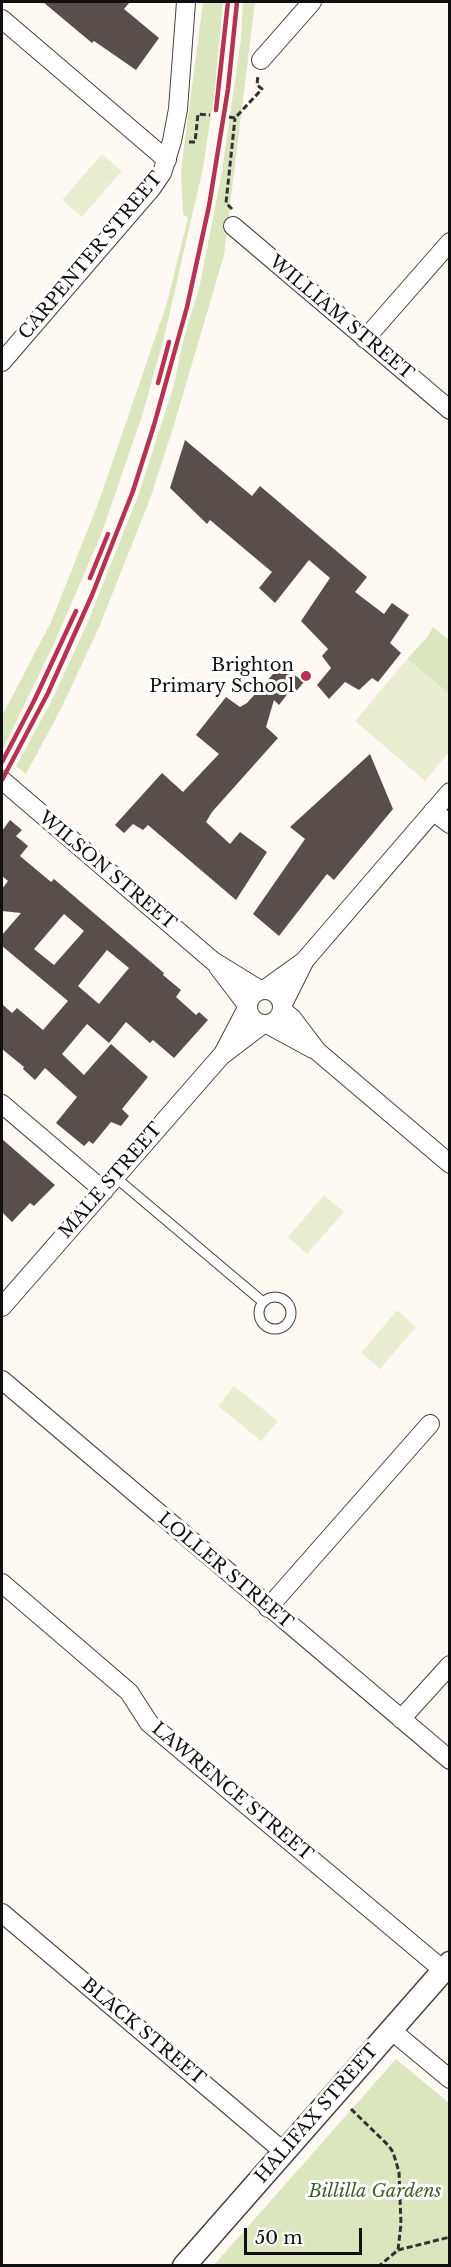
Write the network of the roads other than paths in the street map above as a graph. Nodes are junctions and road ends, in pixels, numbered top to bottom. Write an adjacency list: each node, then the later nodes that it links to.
1 (186, 2): 5 (street, CARPENTER STREET)
2 (312, 2): 4 (street)
3 (2, 19): 5 (street)
4 (261, 60)
5 (167, 160): 9 (street, CARPENTER STREET)
6 (233, 226): 8 (street, WILLIAM STREET)
7 (450, 242): 8 (street)
8 (365, 339): 10 (street, WILLIAM STREET)
9 (2, 362)
10 (450, 411)
11 (7, 785): 16 (street, WILSON STREET)
12 (450, 792): 13 (street)
13 (433, 811): 14 (street); 15 (street)
14 (450, 824)
15 (305, 960): 17 (street); 19 (street)
16 (213, 961): 17 (street, WILSON STREET); 18 (street, WILSON STREET)
17 (263, 990): 18 (street); 19 (street)
18 (247, 1007): 20 (street); 22 (street, MALE STREET)
19 (282, 1008): 20 (street); 21 (street)
20 (265, 1024): 21 (street); 22 (street, MALE STREET)
21 (317, 1051): 24 (street)
22 (221, 1056): 25 (street, MALE STREET)
23 (2, 1104): 25 (street)
24 (450, 1164)
25 (109, 1184): 26 (lane); 27 (street, MALE STREET)
26 (263, 1302)
27 (2, 1307)
28 (2, 1380): 31 (street, LOLLER STREET)
29 (430, 1424): 31 (street)
30 (2, 1583): 36 (street, LAWRENCE STREET)
31 (268, 1608): 33 (street, LOLLER STREET)
32 (450, 1665): 33 (street)
33 (401, 1719): 34 (street, LOLLER STREET)
34 (450, 1760)
35 (2, 1913): 39 (street, BLACK STREET)
36 (446, 1966): 37 (street, HALIFAX STREET)
37 (391, 2030): 38 (street); 39 (street, HALIFAX STREET)
38 (450, 2079)
39 (284, 2152): 40 (street, HALIFAX STREET)
40 (184, 2265)

